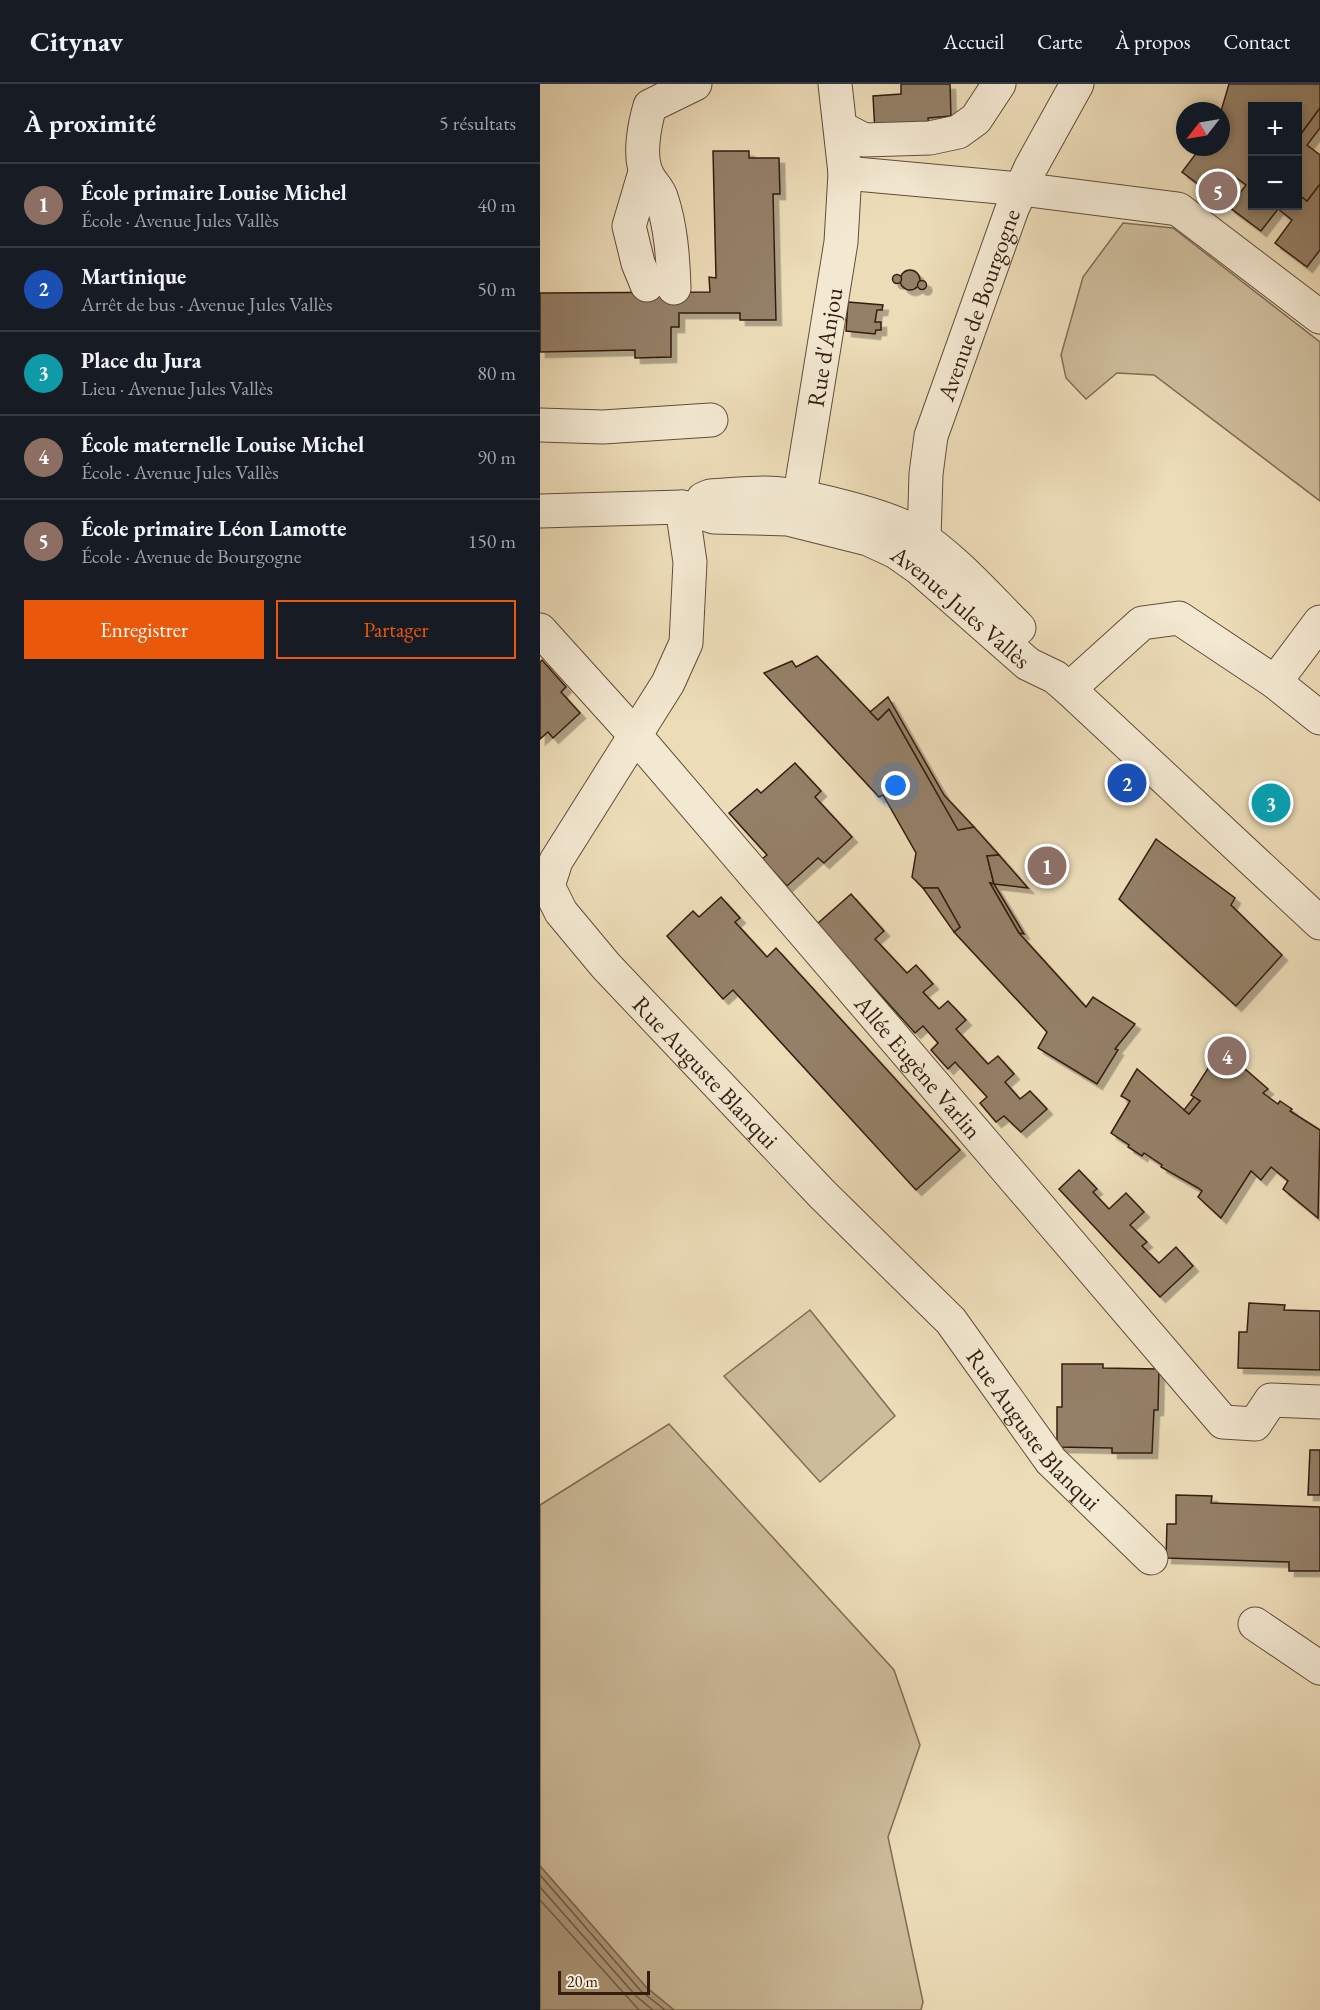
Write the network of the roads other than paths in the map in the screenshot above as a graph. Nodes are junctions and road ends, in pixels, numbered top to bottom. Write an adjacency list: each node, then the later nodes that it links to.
1 (695, 84): 8 (street)
2 (835, 84): 5 (street, Rue d'Anjou)
3 (999, 84): 5 (street)
4 (1077, 84): 7 (street, Avenue de Bourgogne)
5 (842, 128): 6 (street, Rue d'Anjou)
6 (845, 173): 7 (street); 14 (street, Rue d'Anjou)
7 (1021, 189): 9 (street); 16 (street, Avenue de Bourgogne)
8 (661, 287)
9 (1320, 317)
10 (711, 420): 11 (street)
11 (540, 425)
12 (682, 507): 13 (street); 14 (street); 22 (street, Rue Auguste Blanqui)
13 (540, 510)
14 (798, 510): 15 (street)
15 (873, 527): 16 (street, Avenue Jules Vallès); 20 (street, Avenue Jules Vallès)
16 (924, 539): 20 (street, Avenue Jules Vallès)
17 (1320, 622): 19 (street)
18 (540, 630): 22 (street, Allée Eugène Varlin)
19 (1275, 682): 20 (street); 21 (street)
20 (1062, 683): 23 (street, Avenue Jules Vallès)
21 (1320, 718)
22 (634, 734): 24 (street, Allée Eugène Varlin); 25 (street, Rue Auguste Blanqui)
23 (1320, 923)
24 (1320, 1402)
25 (1151, 1558)
26 (1256, 1624): 27 (street)
27 (1320, 1668)

